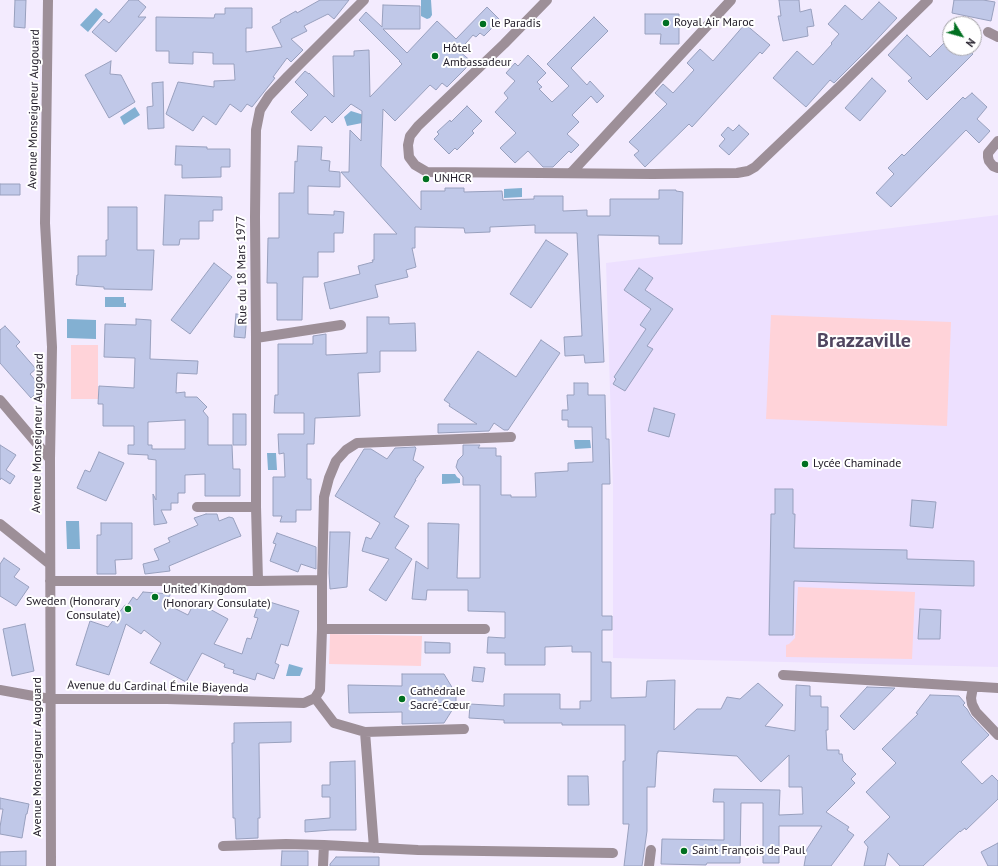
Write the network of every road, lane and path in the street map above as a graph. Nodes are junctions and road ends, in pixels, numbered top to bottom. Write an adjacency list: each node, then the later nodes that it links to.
1 (48, 0): 15 (street, Avenue Monseigneur Augouard)
2 (364, 0): 12 (street, Rue du 18 Mars 1977)
3 (547, 0): 10 (street)
4 (731, 0): 10 (street)
5 (928, 0): 10 (street)
6 (988, 32): 7 (street)
7 (998, 37)
8 (998, 141): 9 (street)
9 (998, 168)
10 (570, 173)
11 (341, 324): 12 (street)
12 (256, 338): 17 (street, Rue du 18 Mars 1977)
13 (0, 400): 15 (street)
14 (512, 437): 20 (street)
15 (50, 459): 19 (street, Avenue Monseigneur Augouard)
16 (197, 507): 17 (street)
17 (256, 507): 22 (street, Rue du 18 Mars 1977)
18 (0, 524): 19 (street)
19 (50, 564): 21 (street, Avenue Monseigneur Augouard)
20 (322, 580): 22 (street); 23 (street)
21 (50, 581): 22 (street); 30 (street, Avenue Monseigneur Augouard)
22 (258, 581)
23 (322, 629): 24 (street); 29 (street)
24 (485, 629)
25 (783, 675): 26 (street)
26 (973, 687): 27 (street); 33 (street)
27 (998, 688)
28 (0, 690): 30 (street, Avenue du Cardinal Émile Biayenda)
29 (315, 698): 30 (street, Avenue du Cardinal Émile Biayenda); 32 (street)
30 (50, 699): 39 (street, Avenue Monseigneur Augouard)
31 (464, 729): 32 (street)
32 (365, 732): 36 (street)
33 (998, 735)
34 (324, 845): 35 (street); 36 (street); 40 (street)
35 (223, 846)
36 (374, 848): 38 (street)
37 (651, 850): 41 (street)
38 (613, 853)
39 (51, 866)
40 (323, 866)
41 (649, 866)

